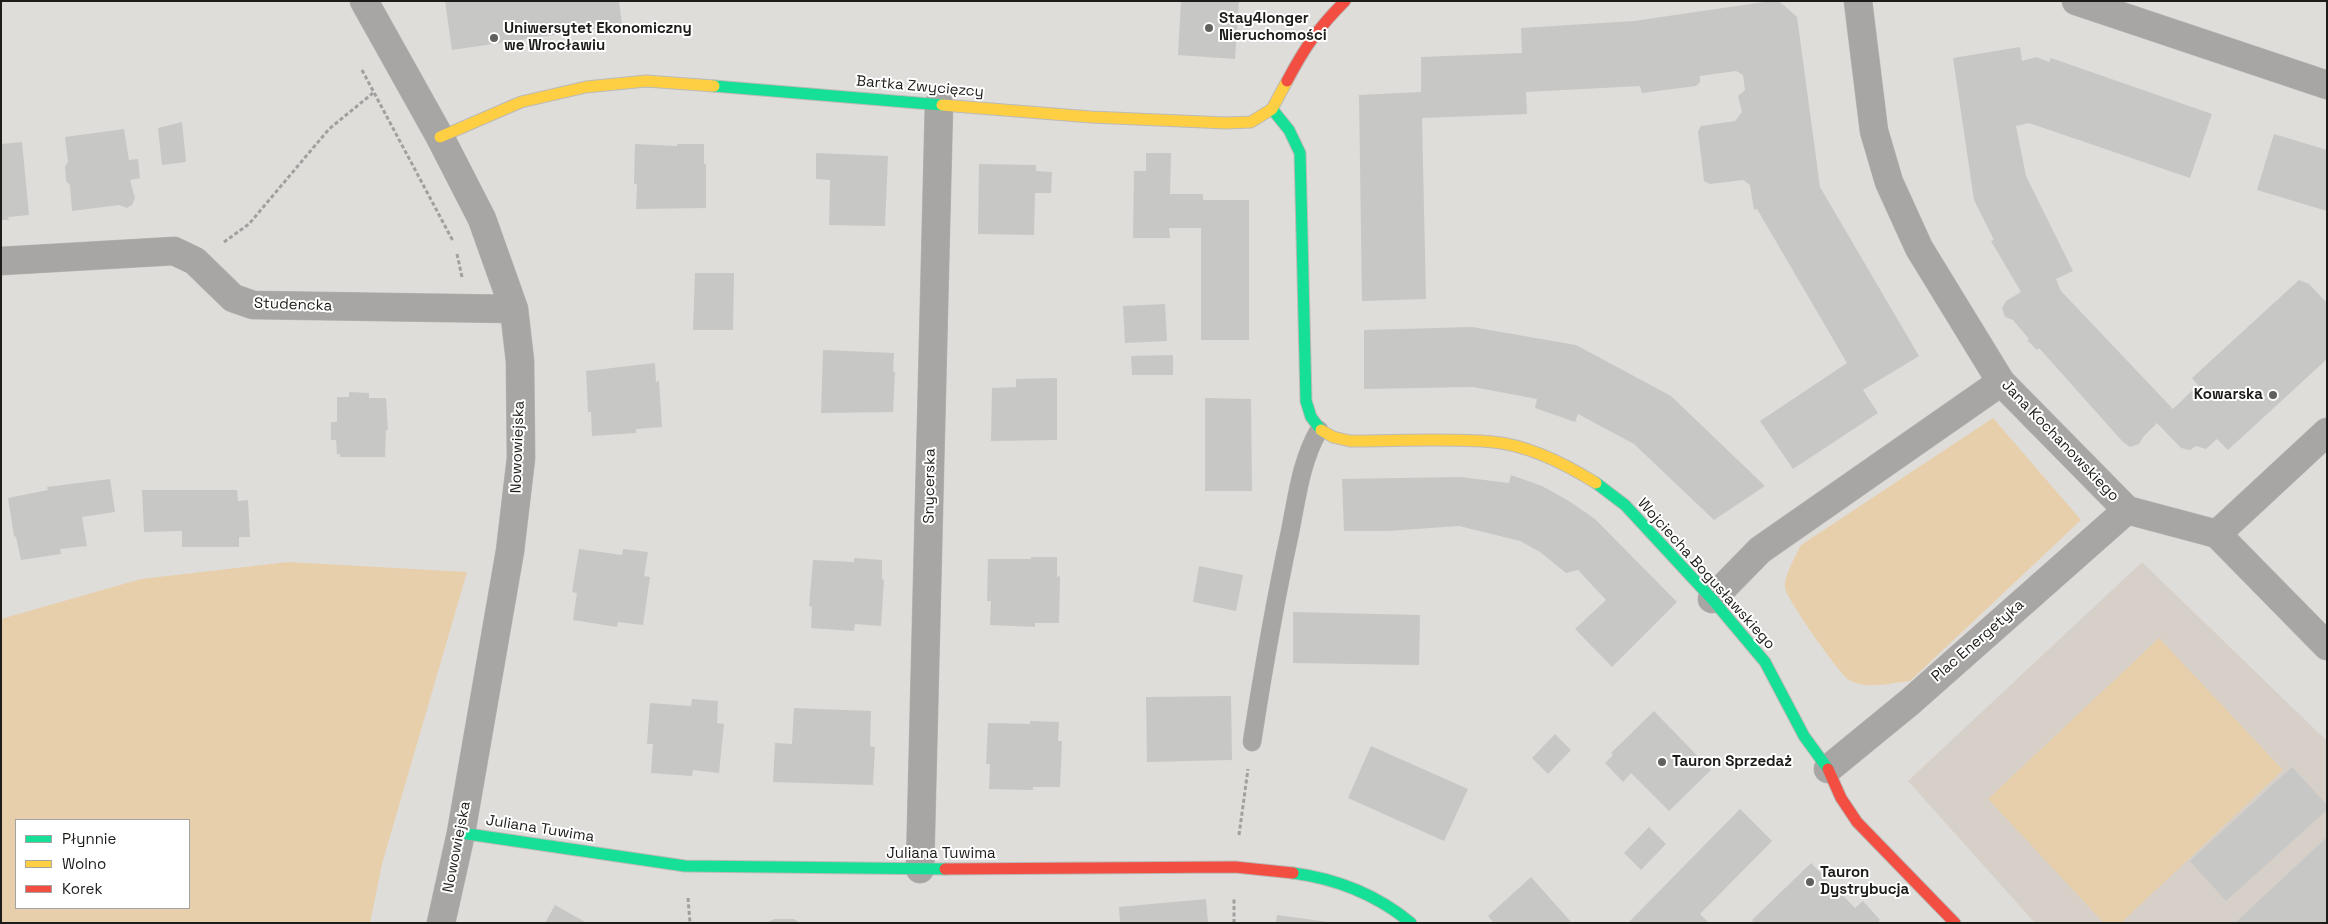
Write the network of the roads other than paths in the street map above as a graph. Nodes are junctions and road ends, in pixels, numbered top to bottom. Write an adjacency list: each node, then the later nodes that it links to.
1 (364, 1): 8 (street, Nowowiejska)
2 (1346, 1): 7 (street)
3 (1858, 1): 11 (street, Jana Kochanowskiego)
4 (2076, 1): 5 (street)
5 (2327, 85)
6 (939, 104): 7 (street, Bartka Zwycięzcy); 8 (street, Bartka Zwycięzcy); 21 (street, Snycerska)
7 (1272, 109): 12 (street)
8 (440, 137): 10 (street, Nowowiejska)
9 (1, 261): 10 (street, Studencka)
10 (514, 309): 20 (street, Nowowiejska)
11 (2001, 382): 14 (street, Jana Kochanowskiego); 16 (street)
12 (1319, 430): 16 (street, Wojciecha Bogusławskiego); 18 (lane)
13 (2327, 432): 15 (street)
14 (2127, 510): 15 (street, Jana Kochanowskiego); 19 (street, Plac Energetyka)
15 (2217, 534): 17 (street)
16 (1712, 599): 19 (street, Wojciecha Bogusławskiego)
17 (2327, 646)
18 (1252, 742)
19 (1828, 769): 24 (street, Wojciecha Bogusławskiego)
20 (461, 832): 21 (street, Juliana Tuwima); 22 (street, Nowowiejska)
21 (920, 869): 23 (street, Juliana Tuwima)
22 (441, 923)
23 (1411, 923)
24 (1955, 923)

